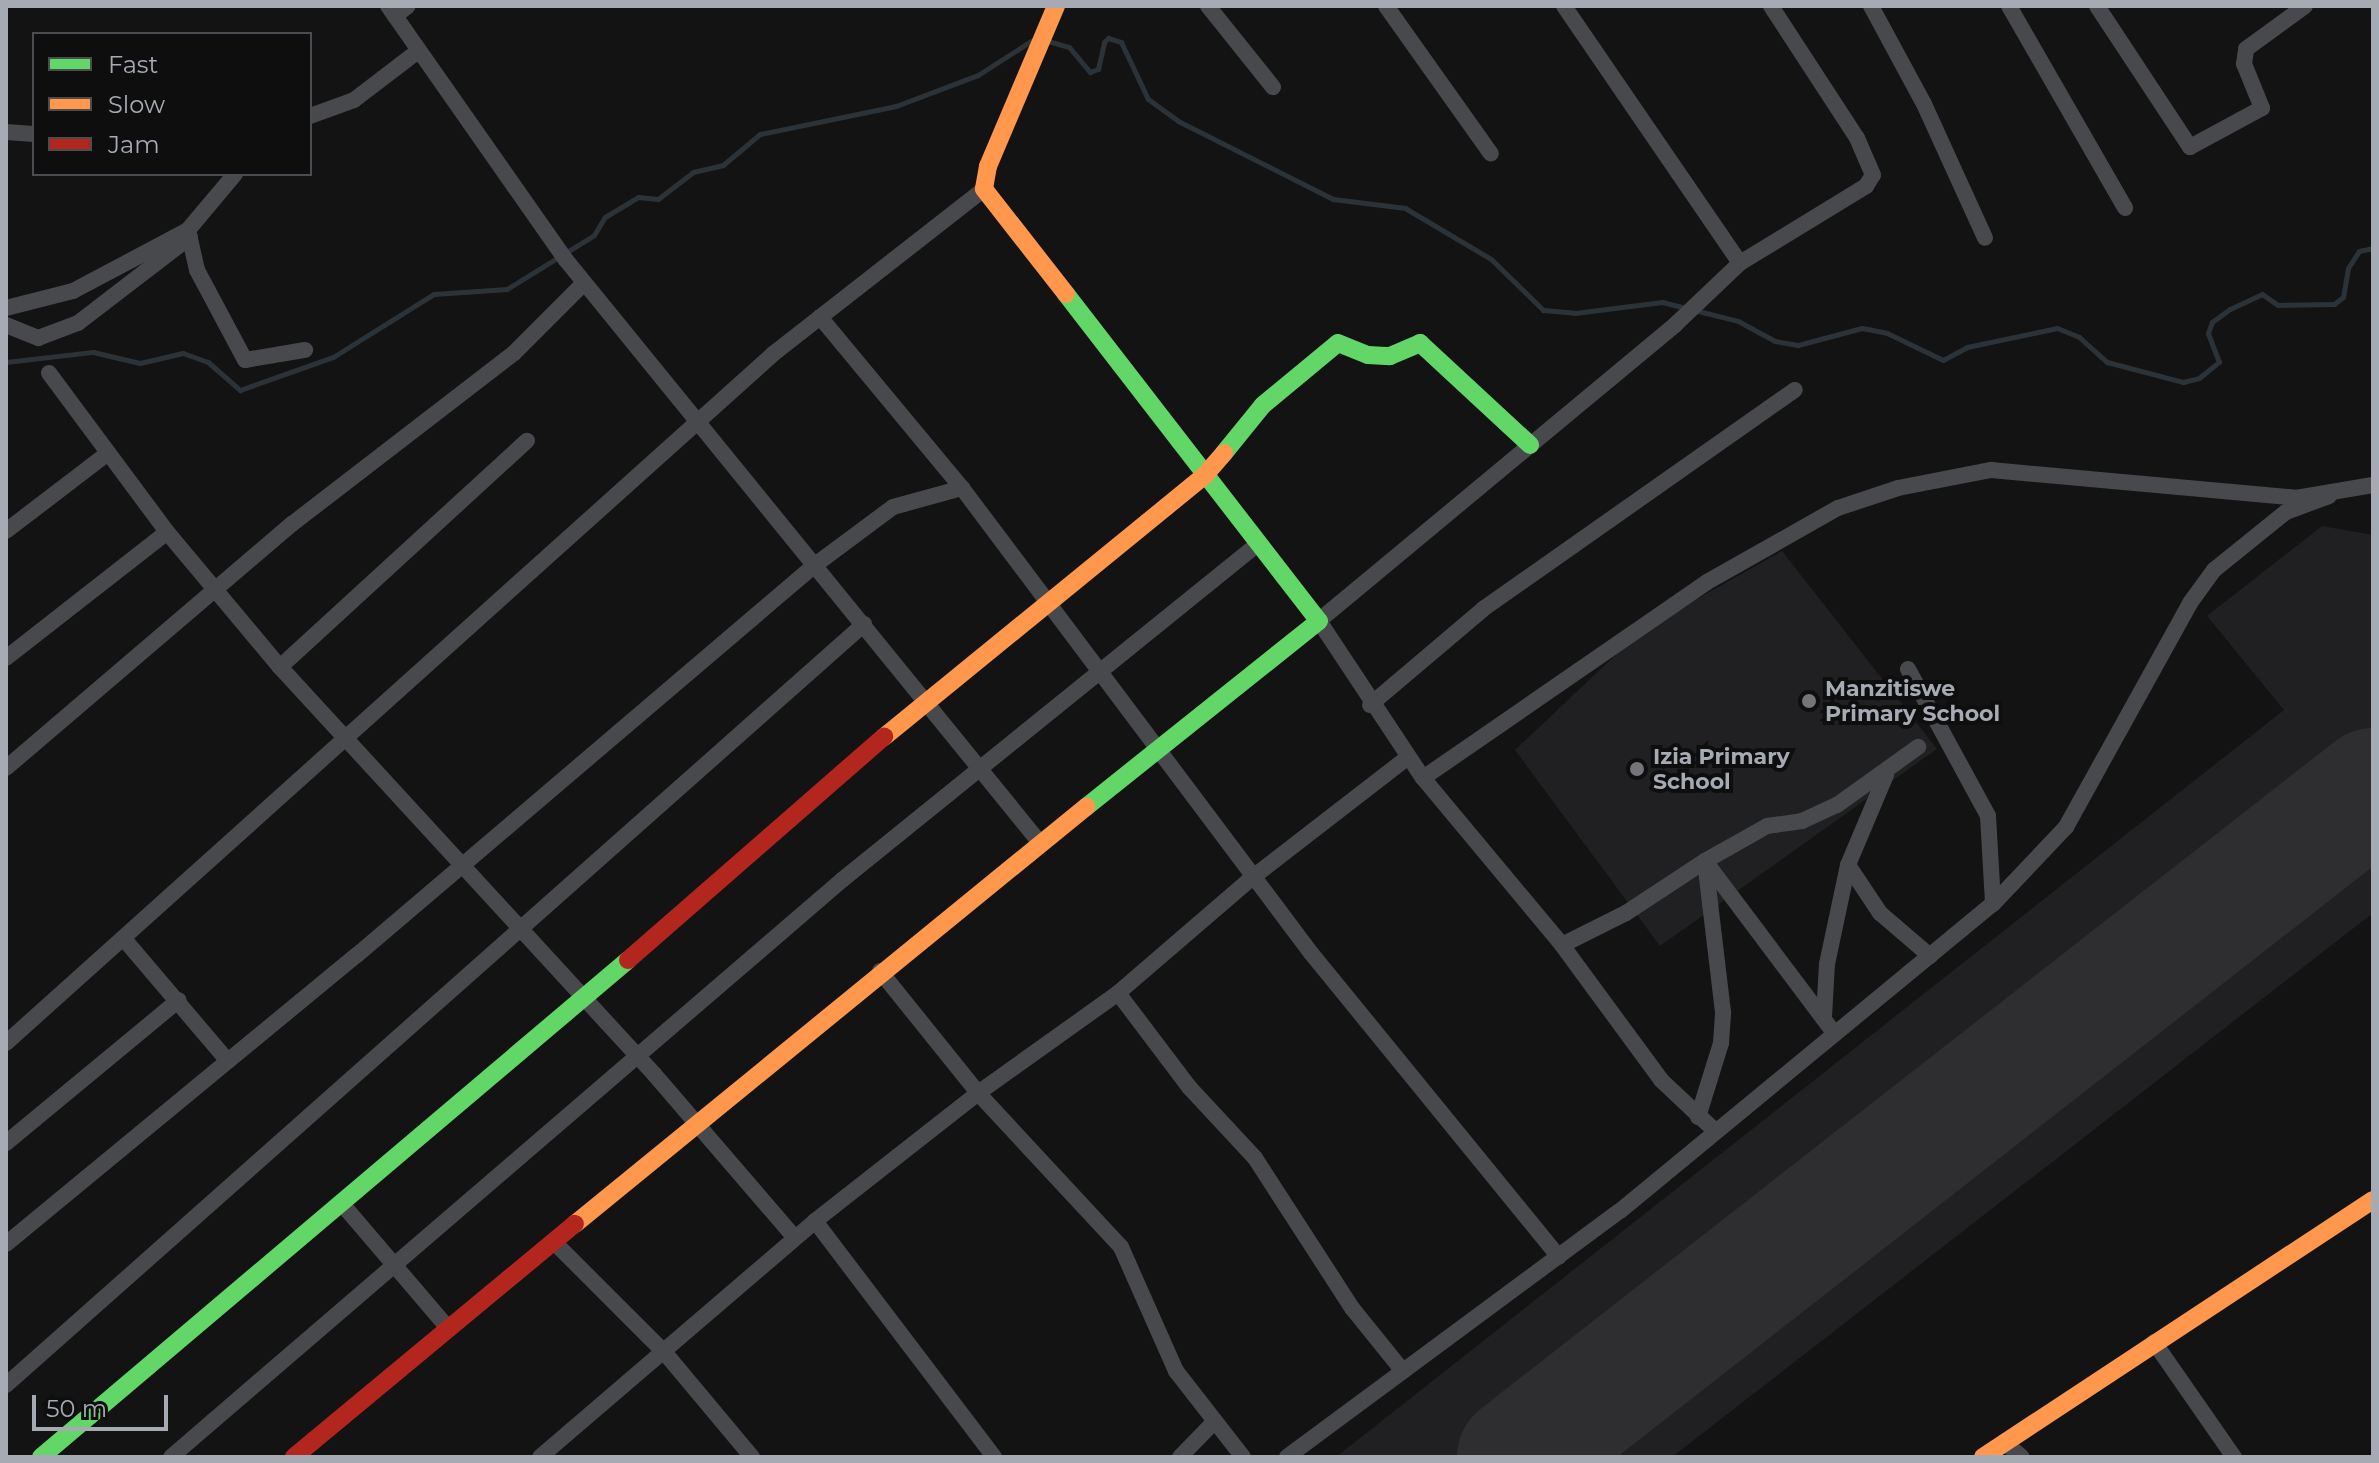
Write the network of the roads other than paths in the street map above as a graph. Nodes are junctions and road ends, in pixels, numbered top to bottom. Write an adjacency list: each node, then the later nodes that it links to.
1 (1208, 6): 12 (street)
2 (1386, 6): 18 (street)
3 (1564, 6): 24 (street)
4 (1771, 6): 24 (street)
5 (1871, 6): 23 (street)
6 (2009, 6): 21 (street)
7 (2097, 6): 8 (street)
8 (2305, 6)
9 (397, 9): 11 (street)
10 (1054, 14): 20 (street)
11 (418, 51): 13 (street); 25 (street)
12 (1273, 87)
13 (335, 107): 14 (street); 15 (street)
14 (312, 115)
15 (312, 122)
16 (6, 132): 17 (street)
17 (32, 134)
18 (1491, 154)
19 (233, 176): 22 (street)
20 (984, 189): 27 (street); 36 (street)
21 (2125, 208)
22 (189, 233): 26 (street); 28 (street); 29 (street)
23 (1985, 238)
24 (1740, 263): 34 (street)
25 (584, 283): 32 (street); 44 (street)
26 (6, 307)
27 (820, 317): 32 (street); 38 (street)
28 (6, 325)
29 (305, 350)
30 (49, 373): 35 (street)
31 (1795, 390): 53 (street)
32 (698, 422): 43 (street); 54 (street)
33 (527, 441): 49 (street)
34 (1530, 445): 36 (street); 46 (street)
35 (108, 453): 40 (street); 41 (street)
36 (1205, 475): 42 (street); 45 (street)
37 (2373, 485): 39 (street)
38 (962, 488): 43 (street); 45 (street)
39 (2329, 496): 61 (street); 67 (street)
40 (6, 531)
41 (167, 532): 44 (street); 48 (street)
42 (1259, 543): 46 (street); 50 (street)
43 (815, 565): 47 (street); 64 (street)
44 (216, 590): 49 (street); 59 (street)
45 (1048, 600): 50 (street); 52 (street)
46 (1319, 621): 53 (street); 56 (street)
47 (864, 624): 52 (street); 68 (street)
48 (6, 658)
49 (280, 667): 54 (street)
50 (1098, 669): 56 (street); 58 (street)
51 (1908, 669): 67 (street)
52 (927, 700): 58 (street); 74 (street)
53 (1370, 705): 57 (street)
54 (348, 739): 64 (street); 69 (street)
55 (1918, 747): 60 (street)
56 (1160, 751): 62 (street); 66 (street)
57 (1407, 758): 61 (street); 66 (street)
58 (980, 766): 62 (street); 79 (street)
59 (6, 768)
60 (1888, 770): 63 (street); 65 (street)
61 (1423, 778): 70 (street)
62 (1041, 844): 72 (street)
63 (1705, 861): 70 (street); 76 (street); 82 (street)
64 (463, 862): 68 (street); 80 (street)
65 (1848, 865): 71 (street); 76 (street)
66 (1253, 877): 73 (street); 92 (street)
67 (1993, 904): 71 (street)
68 (520, 928): 74 (street); 98 (street)
69 (124, 939): 75 (street); 78 (street)
70 (1562, 945): 82 (street)
71 (1930, 956): 77 (street)
72 (880, 971): 81 (street); 83 (street)
73 (1118, 993): 81 (street); 97 (street)
74 (584, 999): 79 (street); 87 (street)
75 (179, 1000): 80 (street); 85 (street)
76 (1824, 1018): 77 (street)
77 (1835, 1034): 84 (street)
78 (6, 1043)
79 (635, 1056): 83 (street); 93 (street)
80 (228, 1061): 91 (street)
81 (978, 1093): 88 (street); 99 (street)
82 (1698, 1117): 84 (street)
83 (696, 1124): 89 (street); 90 (street)
84 (1713, 1129): 92 (street)
85 (6, 1143)
86 (2373, 1200): 95 (street)
87 (343, 1205): 93 (street); 101 (street)
88 (815, 1221): 89 (street); 106 (street)
89 (795, 1238): 96 (street)
90 (553, 1241): 94 (street); 96 (street)
91 (6, 1244)
92 (1559, 1257): 97 (street)
93 (397, 1266): 94 (street); 102 (street)
94 (448, 1328): 103 (street)
95 (2154, 1342): 100 (street); 112 (street)
96 (665, 1353): 104 (street); 105 (street)
97 (1402, 1370): 109 (street)
98 (6, 1385)
99 (1212, 1424): 107 (street); 108 (street)
100 (2004, 1442): 110 (street); 111 (street)
101 (41, 1457)
102 (171, 1457)
103 (294, 1457)
104 (540, 1457)
105 (752, 1457)
106 (994, 1457)
107 (1180, 1457)
108 (1243, 1457)
109 (1287, 1457)
110 (1983, 1457)
111 (2022, 1457)
112 (2234, 1457)

